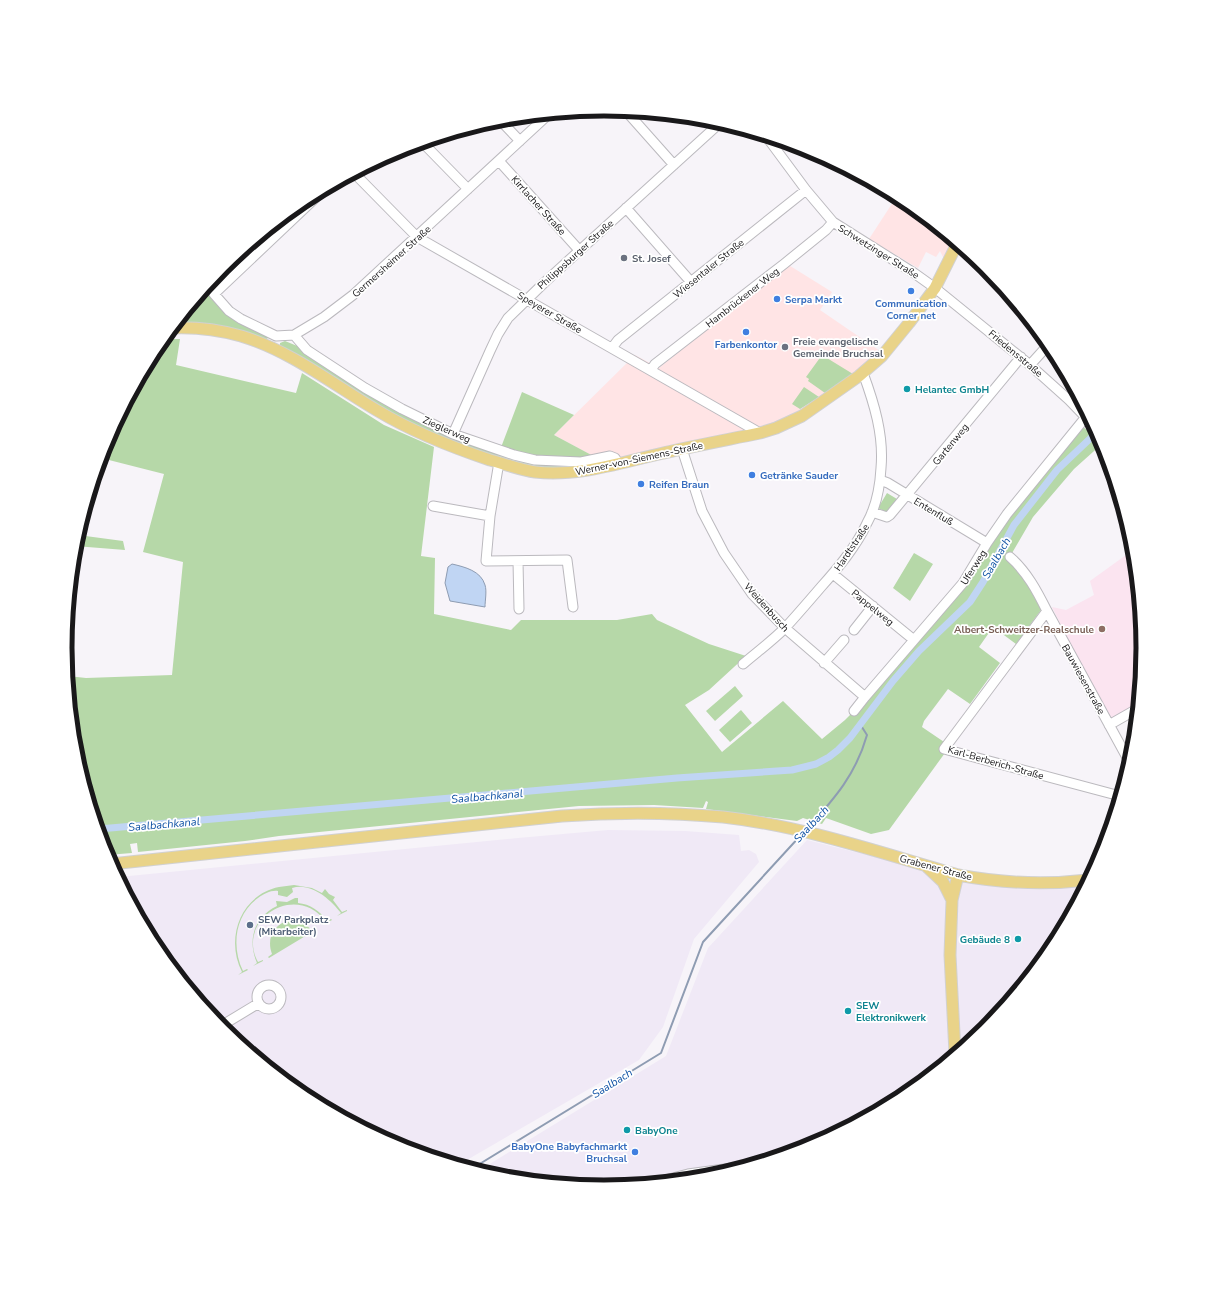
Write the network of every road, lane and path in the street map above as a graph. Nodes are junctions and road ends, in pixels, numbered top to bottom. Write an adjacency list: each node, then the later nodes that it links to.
1 (631, 117): 9 (street)
2 (544, 119): 5 (street, Germersheimer Straße)
3 (505, 125): 5 (street)
4 (715, 128): 9 (street, Philippsburger Straße)
5 (520, 142): 8 (street, Germersheimer Straße)
6 (771, 143): 12 (street, Schwetzinger Straße)
7 (426, 146): 11 (street)
8 (499, 161): 11 (street, Germersheimer Straße); 18 (street, Kirrlacher Straße)
9 (674, 164): 14 (street, Philippsburger Straße)
10 (357, 176): 16 (street, Speyerer Straße)
11 (468, 189): 16 (street, Germersheimer Straße)
12 (806, 190): 15 (street, Schwetzinger Straße); 19 (street, Wiesentaler Straße)
13 (308, 205): 23 (street)
14 (626, 208): 18 (street, Philippsburger Straße); 19 (street)
15 (833, 222): 20 (street, Schwetzinger Straße); 30 (street, Hambrückener Weg)
16 (417, 236): 21 (street, Speyerer Straße); 24 (street, Germersheimer Straße)
17 (955, 248): 20 (main road, Werner-von-Siemens-Straße)
18 (579, 250): 21 (street, Philippsburger Straße)
19 (690, 282): 26 (street, Wiesentaler Straße)
20 (935, 288): 28 (street, Friedensstraße); 31 (main road, Werner-von-Siemens-Straße)
21 (527, 299): 26 (street, Speyerer Straße); 35 (street, Philippsburger Straße)
22 (179, 328): 25 (main road, Werner-von-Siemens-Straße)
23 (276, 336): 24 (street); 25 (street)
24 (294, 336): 35 (street, Zieglerweg)
25 (270, 348): 37 (main road, Werner-von-Siemens-Straße)
26 (612, 348): 30 (street, Speyerer Straße)
27 (1044, 349): 29 (street)
28 (1021, 357): 29 (street, Friedensstraße); 40 (street, Gartenweg)
29 (1030, 365): 32 (street, Friedensstraße)
30 (651, 370): 34 (street, Speyerer Straße)
31 (863, 373): 34 (main road, Werner-von-Siemens-Straße); 39 (street, Hardtstraße)
32 (1082, 413)
33 (1088, 426): 44 (street, Uferweg)
34 (760, 433): 36 (main road, Werner-von-Siemens-Straße)
35 (453, 434): 38 (street, Zieglerweg)
36 (682, 449): 38 (main road, Werner-von-Siemens-Straße); 52 (street, Weidenbusch)
37 (499, 462): 38 (main road, Werner-von-Siemens-Straße); 43 (street)
38 (619, 464)
39 (880, 480): 40 (street, Entenfluß); 42 (street, Hardtstraße)
40 (908, 495): 42 (street, Gartenweg); 44 (street, Entenfluß)
41 (433, 506): 43 (street)
42 (872, 512): 47 (street, Hardtstraße)
43 (490, 516): 46 (street)
44 (987, 543): 55 (street, Uferweg)
45 (1010, 558): 51 (street, Bauwiesenstraße)
46 (518, 561): 49 (street); 50 (street)
47 (832, 574): 48 (street, Pappelweg); 52 (street, Hardtstraße)
48 (873, 606): 53 (street); 55 (street, Pappelweg)
49 (573, 607)
50 (519, 609)
51 (1047, 611): 61 (street, Bauwiesenstraße); 63 (street, Karl-Berberich-Straße)
52 (784, 628): 56 (street, Weidenbusch); 57 (street, Hardtstraße)
53 (854, 630)
54 (844, 640): 56 (street)
55 (914, 640): 58 (street, Uferweg)
56 (824, 663): 58 (street, Weidenbusch)
57 (743, 664)
58 (865, 697): 59 (street, Uferweg)
59 (854, 711)
60 (1132, 712): 61 (street)
61 (1109, 725): 62 (street, Bauwiesenstraße)
62 (1125, 754)
63 (1115, 795)
64 (117, 863): 65 (main road, Grabener Straße)
65 (925, 866): 66 (main road, Grabener Straße); 68 (main road)
66 (958, 875): 67 (main road, Grabener Straße); 68 (main road)
67 (1082, 880)
68 (952, 900): 71 (main road)
69 (259, 1003): 70 (street)
70 (227, 1023)
71 (955, 1047)

